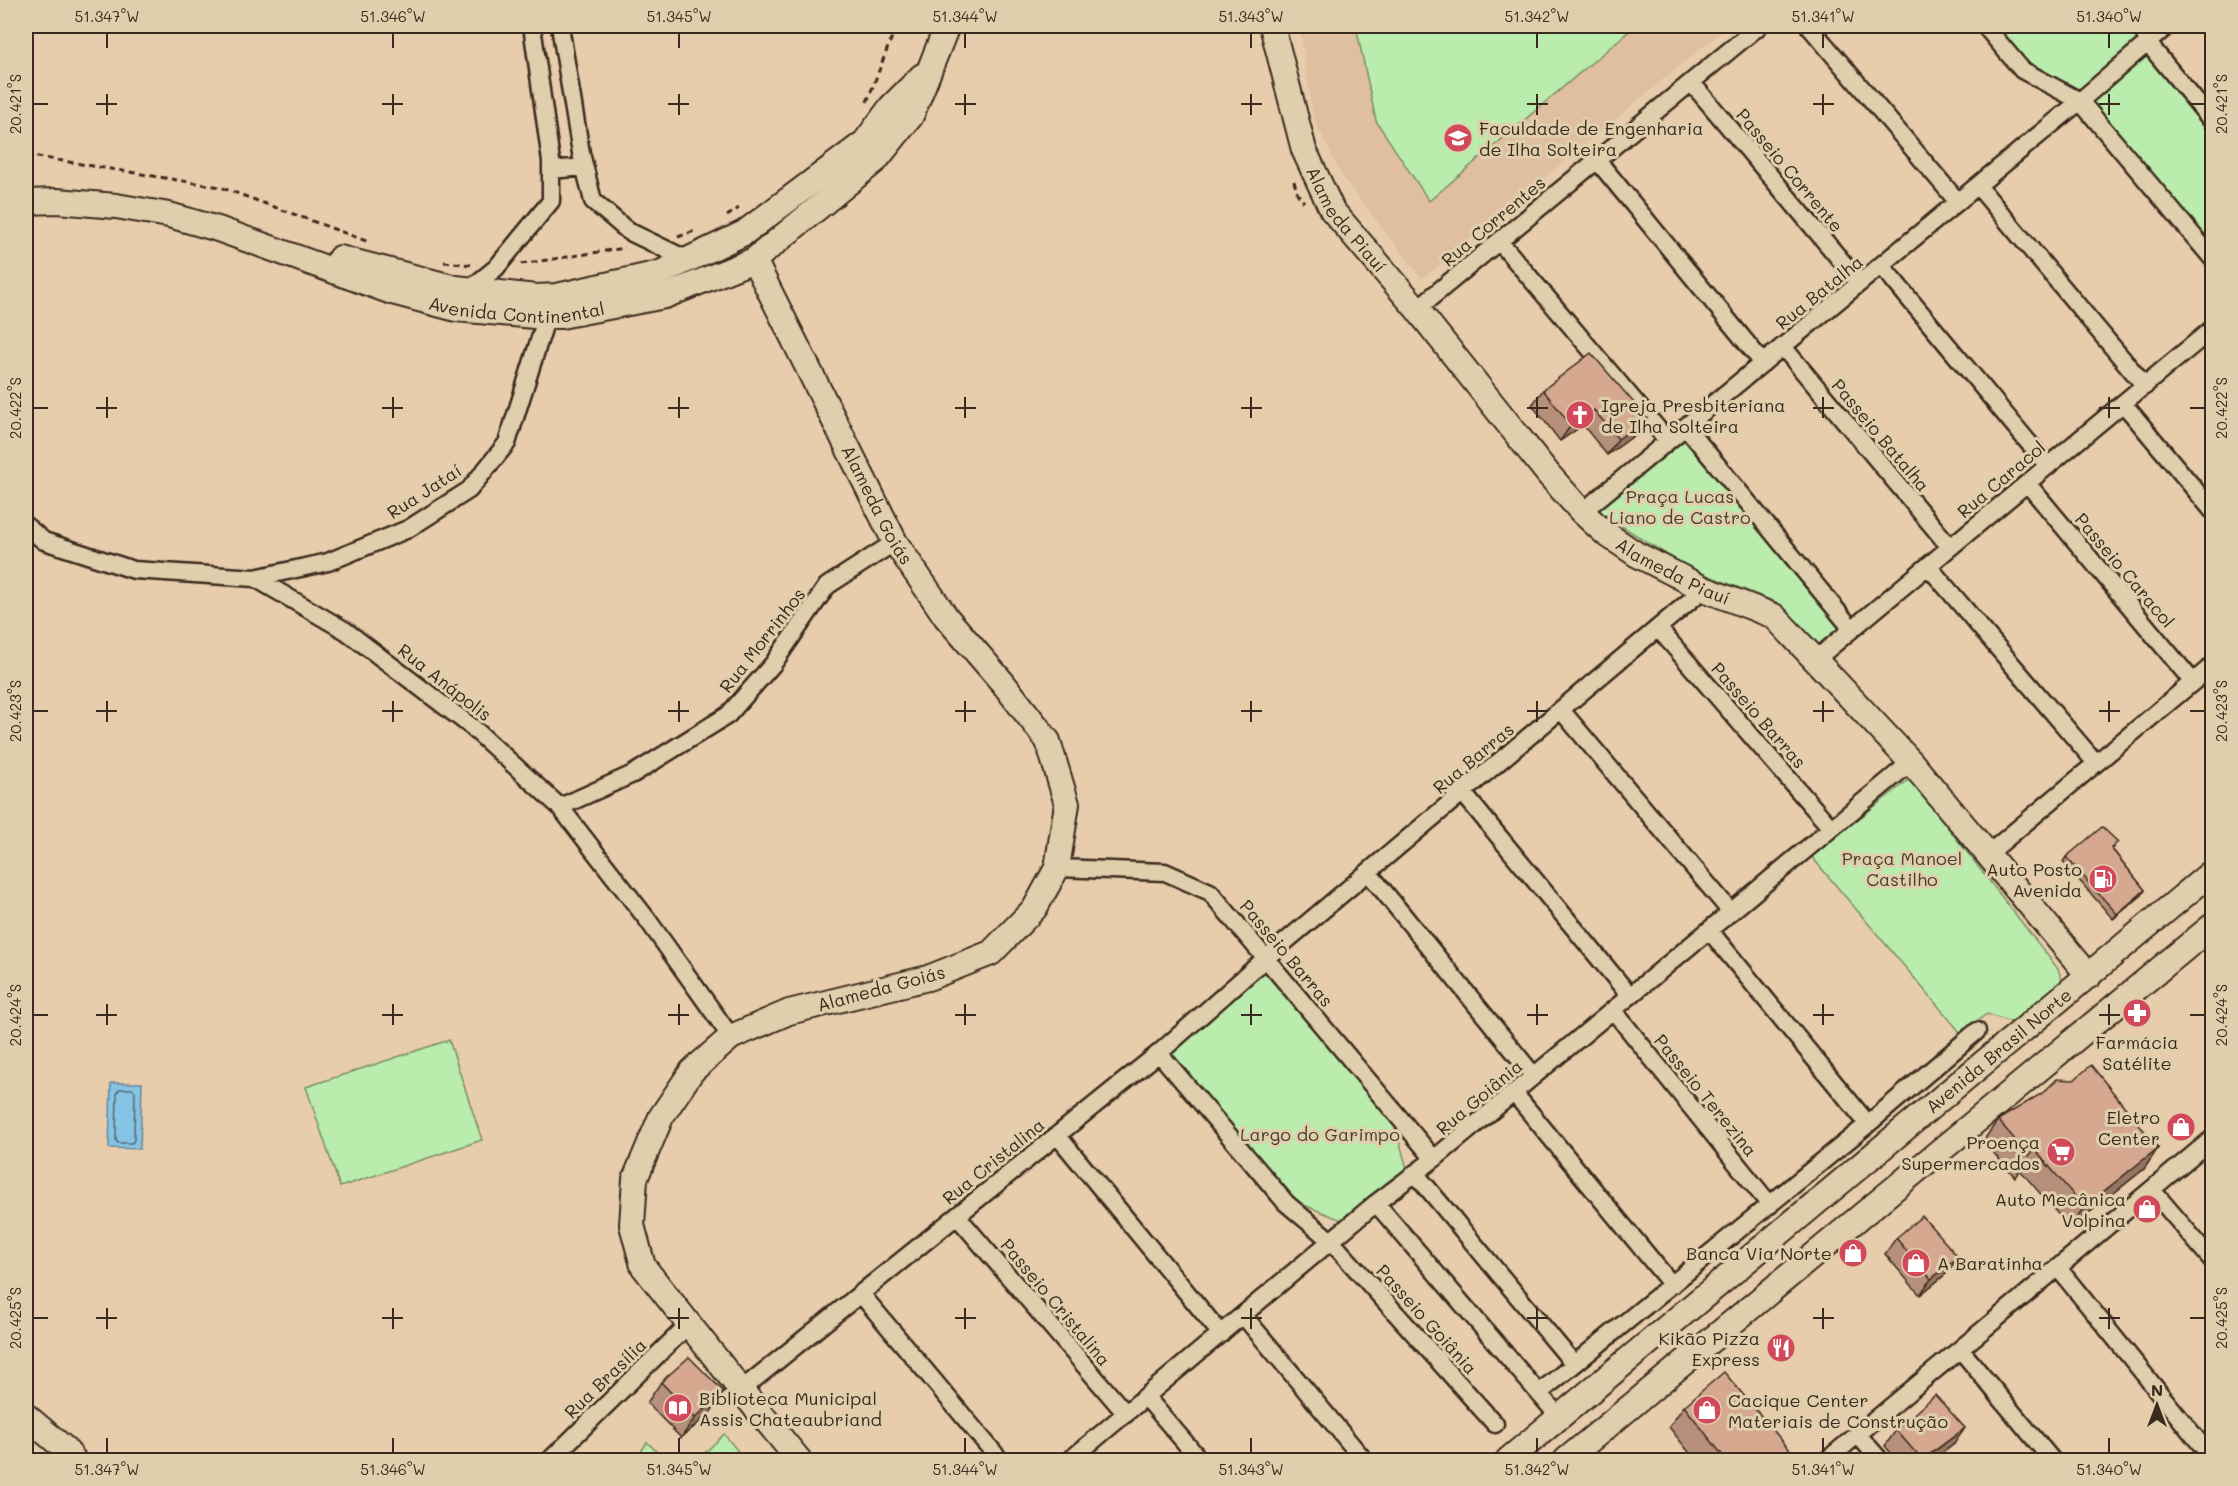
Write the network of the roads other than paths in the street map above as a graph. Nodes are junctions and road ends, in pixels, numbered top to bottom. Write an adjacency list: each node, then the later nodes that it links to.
1 (532, 26): 16 (street)
2 (560, 26): 15 (street)
3 (947, 26): 10 (street, Avenida Continental)
4 (1272, 26): 28 (street, Alameda Piauí)
5 (1759, 26): 11 (street, Rua Correntes)
6 (1809, 26): 20 (street)
7 (1985, 26): 12 (street)
8 (2167, 26): 9 (street, Rua Batalha)
9 (2145, 34): 12 (street, Rua Batalha); 13 (street)
10 (928, 71): 23 (street, Avenida Continental); 24 (street, Avenida Continental)
11 (1691, 82): 14 (street, Rua Correntes); 26 (street, Passeio Corrente)
12 (2080, 101): 17 (street, Rua Batalha); 22 (street)
13 (2212, 121)
14 (1597, 160): 21 (street, Rua Correntes); 32 (street)
15 (584, 167): 16 (street); 23 (street)
16 (551, 170): 27 (street)
17 (1978, 186): 20 (street, Rua Batalha); 33 (street)
18 (26, 189): 27 (street, Avenida Continental)
19 (26, 202): 29 (street, Avenida Continental)
20 (1958, 202): 25 (street, Rua Batalha)
21 (1499, 241): 28 (street, Rua Correntes); 36 (street)
22 (2212, 258)
23 (688, 260): 27 (street, Avenida Continental)
24 (754, 260): 29 (street, Avenida Continental); 42 (street, Alameda Goiás)
25 (1881, 266): 26 (street, Rua Batalha); 37 (street)
26 (1860, 283): 31 (street, Rua Batalha)
27 (470, 290)
28 (1417, 309): 40 (street, Alameda Piauí)
29 (547, 316): 45 (street, Rua Jataí)
30 (2212, 329): 33 (street, Rua Caracol)
31 (1783, 347): 32 (street, Rua Batalha); 43 (street, Passeio Batalha)
32 (1763, 363): 35 (street, Rua Batalha)
33 (2145, 386): 34 (street, Rua Caracol)
34 (2123, 403): 37 (street, Rua Caracol); 39 (street)
35 (1686, 427): 36 (street, Rua Batalha); 48 (street)
36 (1668, 441): 40 (street, Rua Batalha)
37 (2048, 466): 38 (street, Rua Caracol)
38 (2027, 483): 43 (street, Rua Caracol); 51 (street, Passeio Caracol)
39 (2212, 510)
40 (1582, 512): 46 (street, Alameda Piauí)
41 (26, 526): 45 (street, Rua Anápolis)
42 (895, 542): 56 (street, Rua Morrinhos); 59 (street, Alameda Goiás)
43 (1950, 547): 44 (street, Rua Caracol)
44 (1928, 566): 48 (street, Rua Caracol); 54 (street)
45 (255, 578): 56 (street, Rua Anápolis)
46 (1704, 589): 47 (street, Rua Barras); 49 (street, Alameda Piauí)
47 (1658, 628): 52 (street, Rua Barras); 57 (street, Passeio Barras)
48 (1852, 629): 49 (street, Rua Caracol)
49 (1815, 660): 53 (street, Alameda Piauí)
50 (2212, 666): 51 (street)
51 (2193, 682): 54 (street)
52 (1561, 710): 55 (street, Rua Barras); 62 (street)
53 (1911, 762): 57 (street, Rua Goiânia); 58 (street, Alameda Piauí)
54 (2096, 764): 58 (street)
55 (1462, 793): 60 (street, Rua Barras); 67 (street)
56 (560, 807): 70 (street, Rua Anápolis)
57 (1831, 828): 62 (street, Rua Goiânia)
58 (1988, 854): 66 (street, Alameda Piauí)
59 (1058, 868): 65 (street, Passeio Barras); 70 (street, Alameda Goiás)
60 (1368, 872): 65 (street, Rua Barras); 72 (street)
61 (2212, 872): 66 (street, Avenida Brasil Norte)
62 (1731, 912): 64 (street, Rua Goiânia)
63 (2212, 926): 110 (street)
64 (1709, 930): 67 (street, Rua Goiânia); 74 (street)
65 (1266, 958): 71 (street, Rua Cristalina); 77 (street, Passeio Barras)
66 (2088, 976): 98 (street, Avenida Brasil Norte)
67 (1630, 996): 68 (street, Rua Goiânia)
68 (1613, 1010): 72 (street, Rua Goiânia); 81 (street, Passeio Terezina)
69 (1977, 1031): 74 (street)
70 (731, 1037): 89 (street, Alameda Goiás)
71 (1159, 1053): 75 (street, Rua Cristalina); 83 (street)
72 (1534, 1076): 73 (street, Rua Goiânia)
73 (1514, 1093): 77 (street, Rua Goiânia); 86 (street)
74 (1868, 1124): 81 (street)
75 (1057, 1135): 82 (street, Rua Cristalina); 90 (street)
76 (2212, 1139): 79 (street)
77 (1434, 1159): 78 (street, Rua Goiânia)
78 (1415, 1173): 80 (street, Rua Goiânia); 92 (street)
79 (2152, 1190): 84 (street); 85 (street)
80 (1376, 1203): 83 (street, Rua Goiânia); 94 (street)
81 (1770, 1205): 86 (street)
82 (957, 1216): 87 (street, Rua Cristalina); 96 (street, Passeio Cristalina)
83 (1331, 1241): 88 (street, Rua Goiânia); 99 (street, Passeio Goiânia)
84 (2212, 1260)
85 (2058, 1268): 91 (street); 101 (street)
86 (1672, 1285): 92 (street)
87 (861, 1294): 93 (street, Rua Cristalina); 105 (street)
88 (1243, 1315): 90 (street, Rua Goiânia); 108 (street)
89 (689, 1324): 93 (street, Alameda Goiás); 103 (street, Rua Brasília)
90 (1221, 1334): 95 (street, Rua Goiânia)
91 (1960, 1350): 100 (street); 113 (street)
92 (1574, 1364): 94 (street)
93 (741, 1390): 104 (street, Alameda Goiás)
94 (1539, 1393): 98 (street)
95 (1146, 1396): 96 (street, Rua Goiânia); 107 (street)
96 (1126, 1414): 106 (street, Rua Goiânia)
97 (26, 1416): 102 (street)
98 (1560, 1418): 109 (street, Avenida Brasil Norte)
99 (1495, 1424)
100 (1858, 1435): 111 (street); 112 (street)
101 (2212, 1458)
102 (74, 1461)
103 (549, 1461)
104 (799, 1461)
105 (1000, 1461)
106 (1070, 1461)
107 (1200, 1461)
108 (1364, 1461)
109 (1508, 1461)
110 (1566, 1461)
111 (1827, 1461)
112 (1880, 1461)
113 (2052, 1461)

